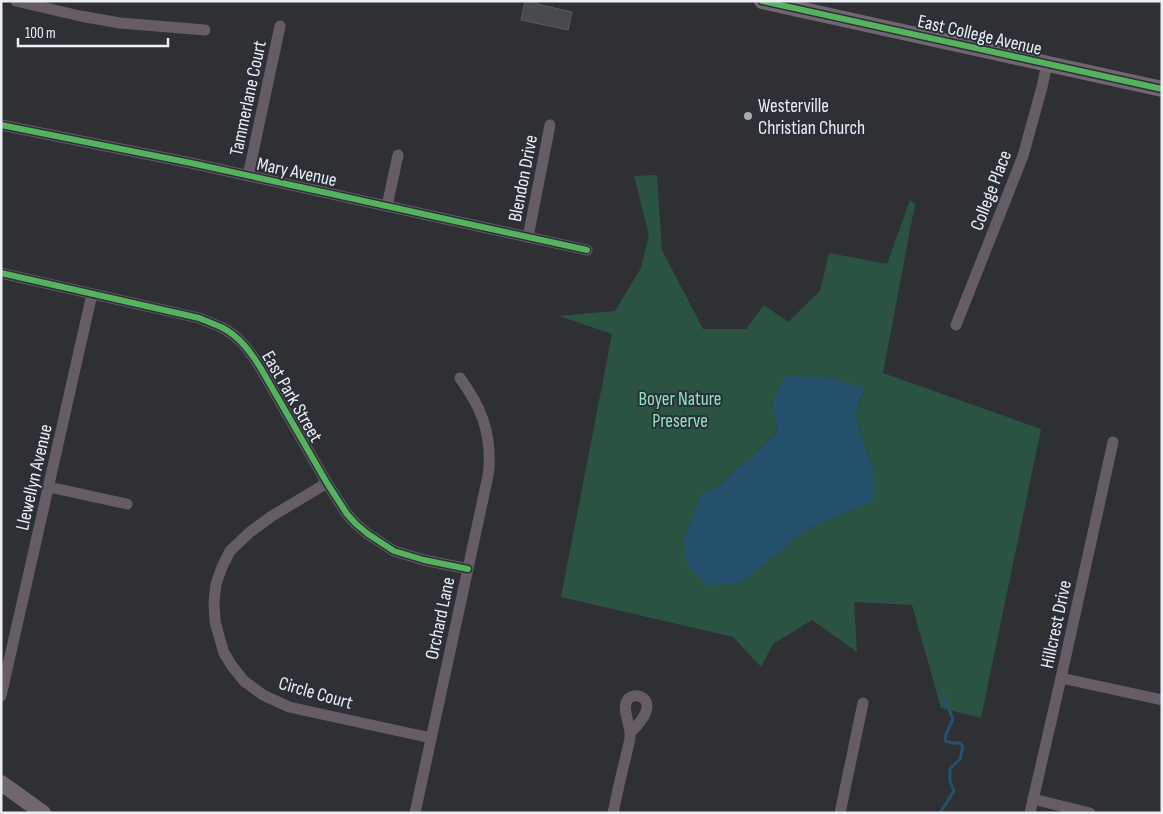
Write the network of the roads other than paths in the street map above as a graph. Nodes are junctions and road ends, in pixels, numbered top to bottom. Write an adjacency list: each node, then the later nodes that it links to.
1 (16, 1): 5 (street)
2 (762, 1): 3 (street, East College Avenue)
3 (787, 4): 6 (street, East College Avenue)
4 (280, 26): 11 (street, Tammerlane Court)
5 (205, 30)
6 (1047, 64): 7 (street, East College Avenue); 17 (street, College Place)
7 (1162, 89)
8 (1, 125): 11 (street, Mary Avenue)
9 (550, 125): 13 (street, Blendon Drive)
10 (398, 155): 12 (street)
11 (248, 176): 12 (street, Mary Avenue)
12 (387, 206): 13 (street, Mary Avenue)
13 (528, 237): 14 (street, Mary Avenue)
14 (587, 250)
15 (1, 273): 16 (street, East Park Street)
16 (92, 294): 20 (street, East Park Street); 21 (street, Llewellyn Avenue)
17 (956, 325)
18 (460, 378): 23 (street, Orchard Lane)
19 (1113, 442): 24 (street, Hillcrest Drive)
20 (327, 483): 23 (street, East Park Street); 29 (street, Circle Court)
21 (49, 487): 22 (street); 25 (street, Llewellyn Avenue)
22 (127, 504)
23 (468, 569): 29 (street, Orchard Lane)
24 (1061, 678): 26 (street); 31 (street, Hillcrest Drive)
25 (1, 696)
26 (1162, 700)
27 (863, 703): 35 (street)
28 (630, 733): 34 (street)
29 (431, 738): 33 (street, Orchard Lane)
30 (1, 783): 32 (street)
31 (1033, 799): 36 (street, Hillcrest Drive); 37 (street)
32 (43, 813)
33 (414, 813)
34 (613, 813)
35 (840, 813)
36 (1030, 813)
37 (1090, 813)

